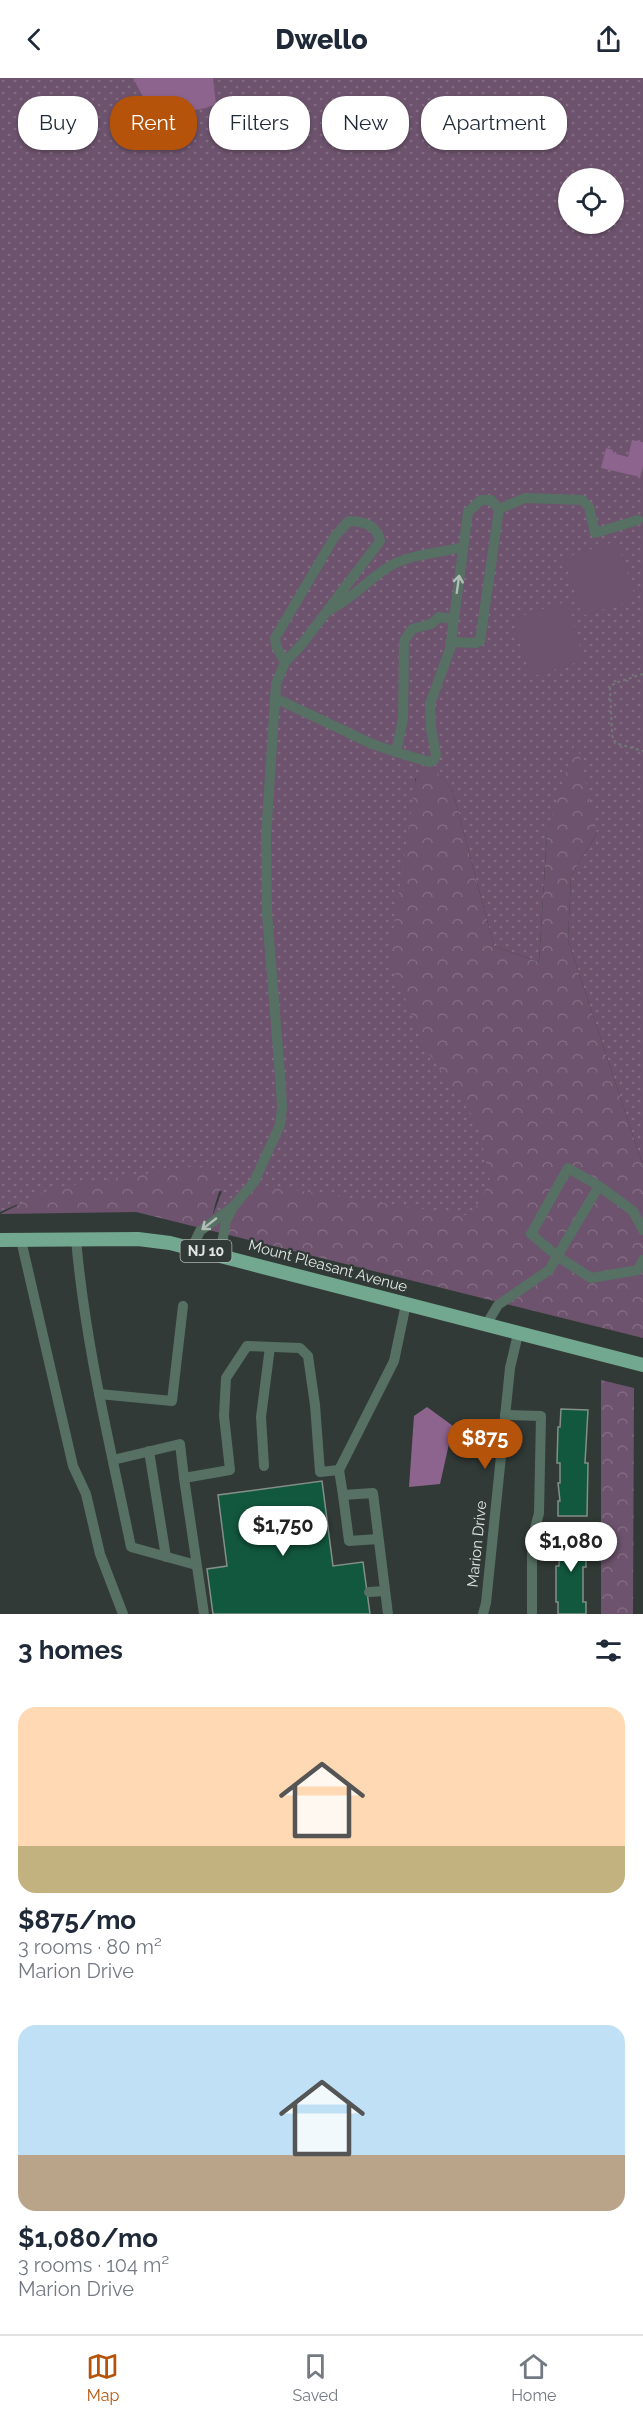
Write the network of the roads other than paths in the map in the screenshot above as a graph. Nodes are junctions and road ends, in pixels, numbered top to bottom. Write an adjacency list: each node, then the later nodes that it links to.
1 (500, 509): 2 (street); 3 (street); 6 (street)
2 (638, 520)
3 (463, 546): 4 (street); 5 (street, one-way to 3)
4 (326, 612): 7 (street); 7 (street)
5 (453, 619): 6 (street); 9 (street)
6 (450, 642): 9 (street)
7 (285, 662): 8 (street)
8 (275, 698): 9 (street); 11 (street)
9 (396, 752)
10 (599, 1186): 12 (street); 18 (street); 18 (street)
11 (233, 1207): 16 (street, one-way to 16); 17 (street)
12 (643, 1230)
13 (76, 1239): 15 (main road, Mount Pleasant Avenue / NJ 10); 16 (main road, Mount Pleasant Avenue / NJ 10); 26 (street)
14 (0, 1240): 15 (main road, Mount Pleasant Avenue / NJ 10)
15 (21, 1240): 39 (street)
16 (192, 1248): 17 (main road, Mount Pleasant Avenue / NJ 10)
17 (219, 1255): 20 (main road, Mount Pleasant Avenue / NJ 10)
18 (557, 1256): 19 (street); 22 (street)
19 (643, 1260)
20 (406, 1304): 22 (main road, Mount Pleasant Avenue / NJ 10); 31 (street)
21 (183, 1306): 26 (street)
22 (486, 1325): 23 (main road, Mount Pleasant Avenue / NJ 10)
23 (518, 1334): 25 (main road, Mount Pleasant Avenue / NJ 10); 27 (street, Marion Drive)
24 (270, 1347): 30 (street); 31 (street); 32 (street)
25 (643, 1365)
26 (99, 1394): 29 (street)
27 (505, 1415): 42 (street, Marion Drive); 43 (street)
28 (149, 1451): 29 (street); 32 (street); 35 (street)
29 (113, 1460): 35 (street)
30 (264, 1466)
31 (339, 1470): 33 (street)
32 (184, 1478): 36 (street)
33 (342, 1495): 34 (street); 34 (street)
34 (378, 1539): 37 (street)
35 (166, 1557): 36 (street)
36 (196, 1565): 40 (street)
37 (385, 1591): 38 (street); 41 (street)
38 (369, 1592)
39 (123, 1614)
40 (204, 1614)
41 (388, 1614)
42 (483, 1614)
43 (532, 1614)

